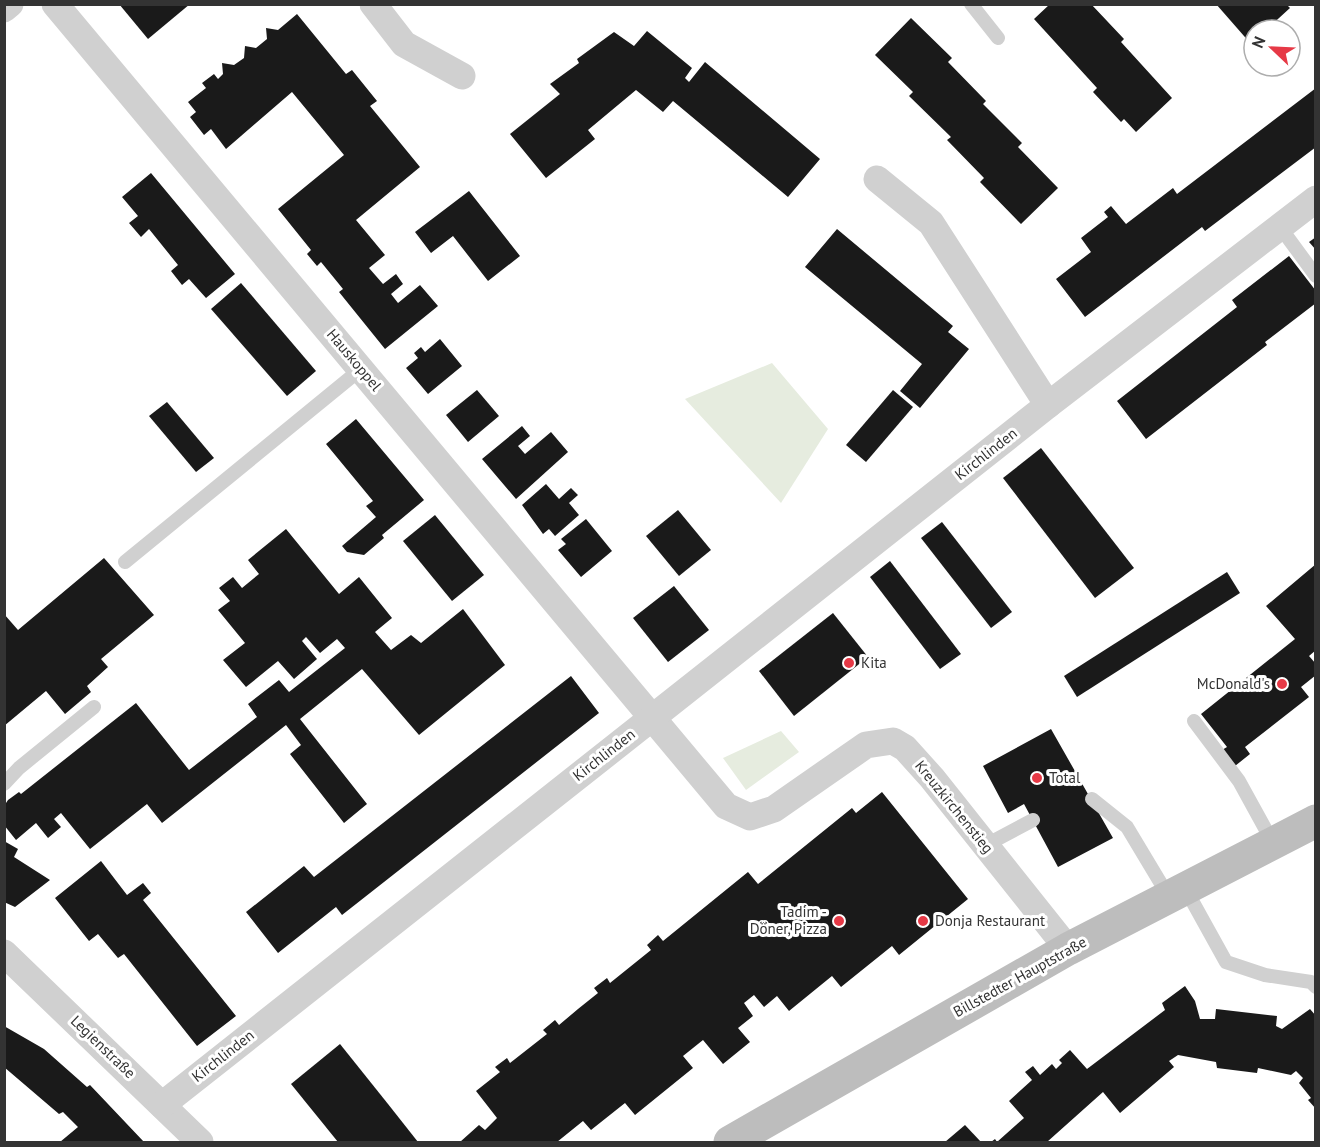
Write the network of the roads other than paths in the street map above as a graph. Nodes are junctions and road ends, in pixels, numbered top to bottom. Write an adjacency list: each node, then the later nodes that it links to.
1 (10, 4): 5 (street)
2 (55, 4): 12 (street, Hauskoppel)
3 (373, 4): 7 (street)
4 (971, 4): 6 (lane)
5 (4, 9)
6 (998, 38)
7 (462, 76)
8 (877, 179): 13 (street)
9 (1316, 199): 10 (street, Kirchlinden)
10 (1280, 227): 11 (lane); 13 (street, Kirchlinden)
11 (1316, 276)
12 (361, 369): 14 (lane); 16 (street, Hauskoppel)
13 (1048, 405): 16 (street, Kirchlinden)
14 (125, 562)
15 (94, 707): 18 (lane)
16 (651, 717): 23 (street, Kreuzkirchenstieg); 28 (street, Kirchlinden)
17 (1194, 721): 22 (lane)
18 (4, 784)
19 (1092, 799): 24 (lane)
20 (1033, 820): 23 (lane)
21 (1316, 821): 22 (main road, Billstedter Hauptstraße)
22 (1273, 843): 24 (main road, Billstedter Hauptstraße)
23 (986, 845): 25 (street, Kreuzkirchenstieg)
24 (1177, 892): 25 (main road, Billstedter Hauptstraße); 27 (lane)
25 (1068, 949): 30 (main road, Billstedter Hauptstraße)
26 (4, 952): 28 (street, Legienstraße)
27 (1316, 987)
28 (162, 1105): 29 (street, Legienstraße)
29 (200, 1143)
30 (730, 1143)

